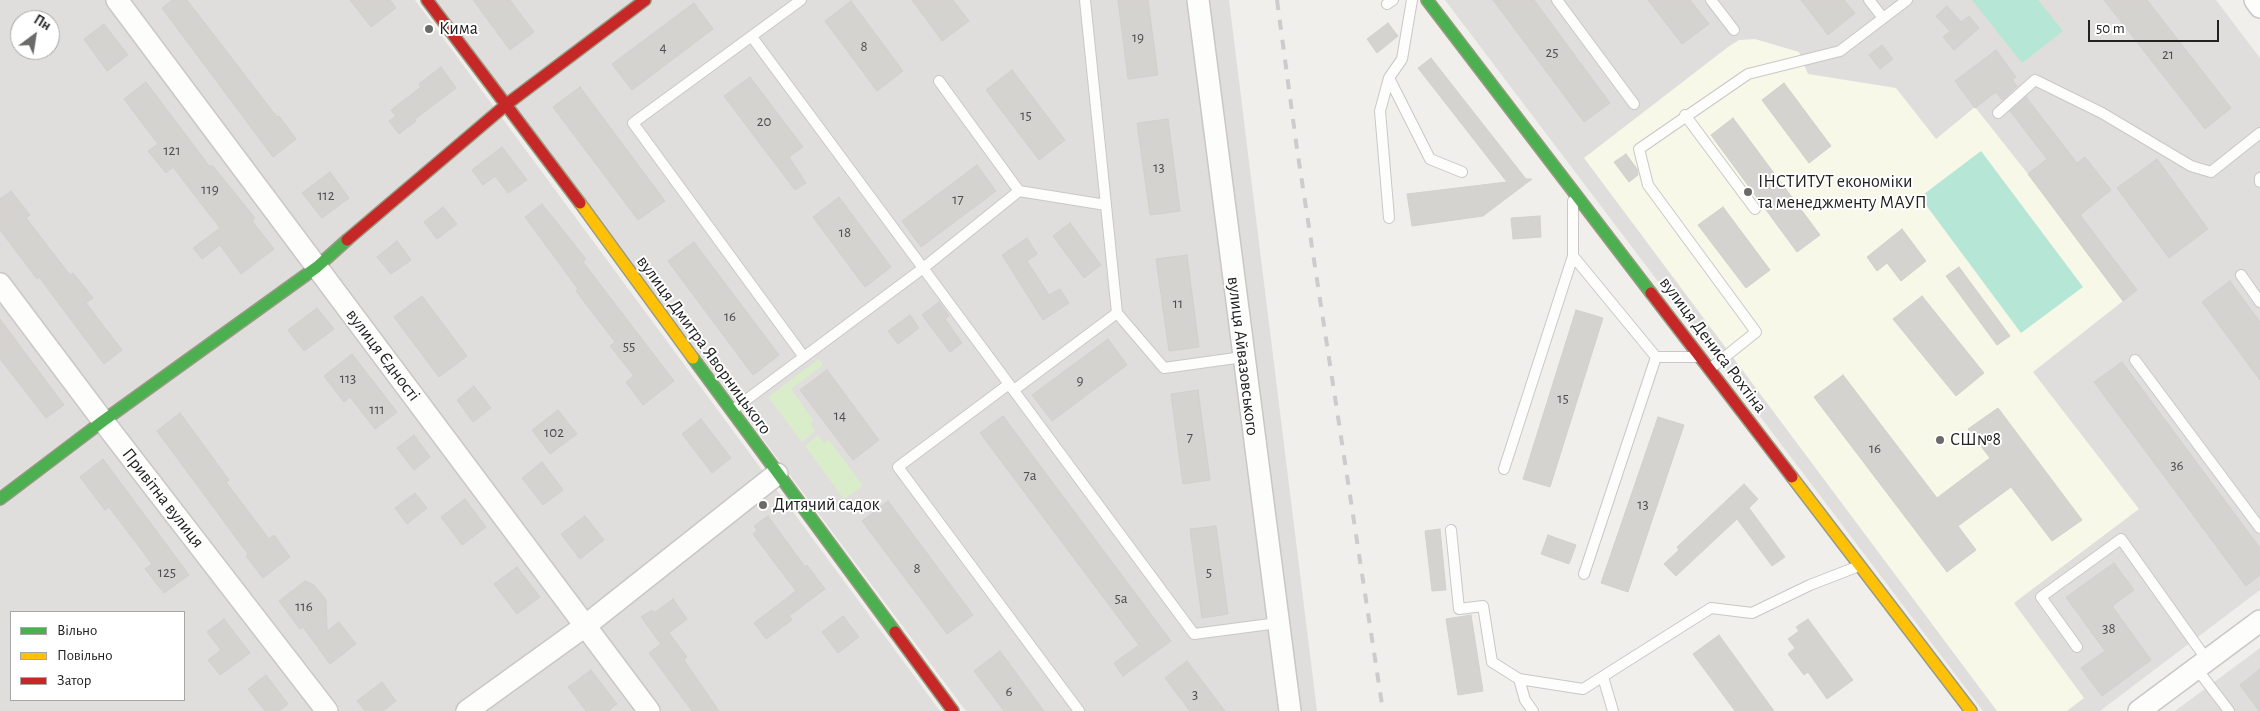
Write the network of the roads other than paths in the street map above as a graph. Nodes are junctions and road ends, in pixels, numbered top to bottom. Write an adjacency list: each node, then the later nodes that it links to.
1 (117, 0): 32 (street, вулиця Єдності)
2 (427, 0): 20 (street, вулиця Дмитра Яворницького)
3 (645, 0): 20 (street)
4 (800, 0): 17 (lane)
5 (1085, 0): 28 (lane)
6 (1198, 0): 39 (street, вулиця Айвазовського)
7 (1412, 0): 18 (lane)
8 (1427, 0): 27 (street, вулиця Дениса Рохтіна)
9 (1557, 0): 21 (lane)
10 (1711, 0): 16 (lane)
11 (1869, 0): 15 (lane)
12 (1907, 0): 15 (lane)
13 (2254, 0): 14 (street)
14 (2260, 7)
15 (1883, 18): 23 (lane)
16 (1734, 30)
17 (752, 37): 33 (lane); 38 (lane)
18 (1389, 78): 25 (lane); 30 (lane)
19 (939, 81): 26 (lane)
20 (507, 104): 32 (street); 45 (street, вулиця Дмитра Яворницького)
21 (1634, 104)
22 (1998, 113): 24 (lane)
23 (1685, 115): 29 (lane); 43 (lane)
24 (2260, 133)
25 (1462, 172)
26 (1019, 191): 28 (lane); 33 (lane)
27 (1573, 191): 31 (lane); 41 (street, вулиця Дениса Рохтіна)
28 (1106, 204): 37 (lane)
29 (1755, 208)
30 (1389, 218)
31 (1573, 256): 40 (lane); 47 (lane)
32 (317, 267): 46 (street); 56 (street, вулиця Єдності)
33 (922, 269): 38 (lane); 44 (lane)
34 (2241, 275): 36 (lane)
35 (0, 284): 46 (street, Привітна вулиця)
36 (2260, 302)
37 (1117, 313): 39 (lane); 44 (lane)
38 (804, 357): 45 (lane)
39 (1243, 357): 55 (street, вулиця Айвазовського)
40 (1656, 357): 41 (lane); 53 (lane)
41 (1700, 357): 43 (street, вулиця Дениса Рохтіна)
42 (2135, 360): 50 (lane)
43 (1709, 369): 52 (street, вулиця Дениса Рохтіна)
44 (1011, 387): 55 (lane); 65 (lane)
45 (731, 411): 48 (street, вулиця Дмитра Яворницького)
46 (103, 421): 49 (street); 61 (street, Привітна вулиця)
47 (1504, 469)
48 (777, 474): 56 (street); 64 (street, вулиця Дмитра Яворницького)
49 (0, 499)
50 (2260, 528)
51 (1451, 530): 60 (lane)
52 (1860, 565): 59 (lane); 69 (street, вулиця Дениса Рохтіна)
53 (1584, 574)
54 (2260, 621): 58 (street)
55 (1278, 623): 66 (street, вулиця Айвазовського)
56 (585, 626): 62 (street); 63 (street, вулиця Єдності)
57 (2077, 646): 58 (lane)
58 (2202, 664): 70 (street); 71 (lane)
59 (1603, 677): 60 (lane); 68 (lane)
60 (1519, 679): 67 (lane)
61 (327, 711)
62 (467, 711)
63 (648, 711)
64 (953, 711)
65 (1079, 711)
66 (1290, 711)
67 (1533, 711)
68 (1613, 711)
69 (1971, 711)
70 (2140, 711)
71 (2229, 711)

